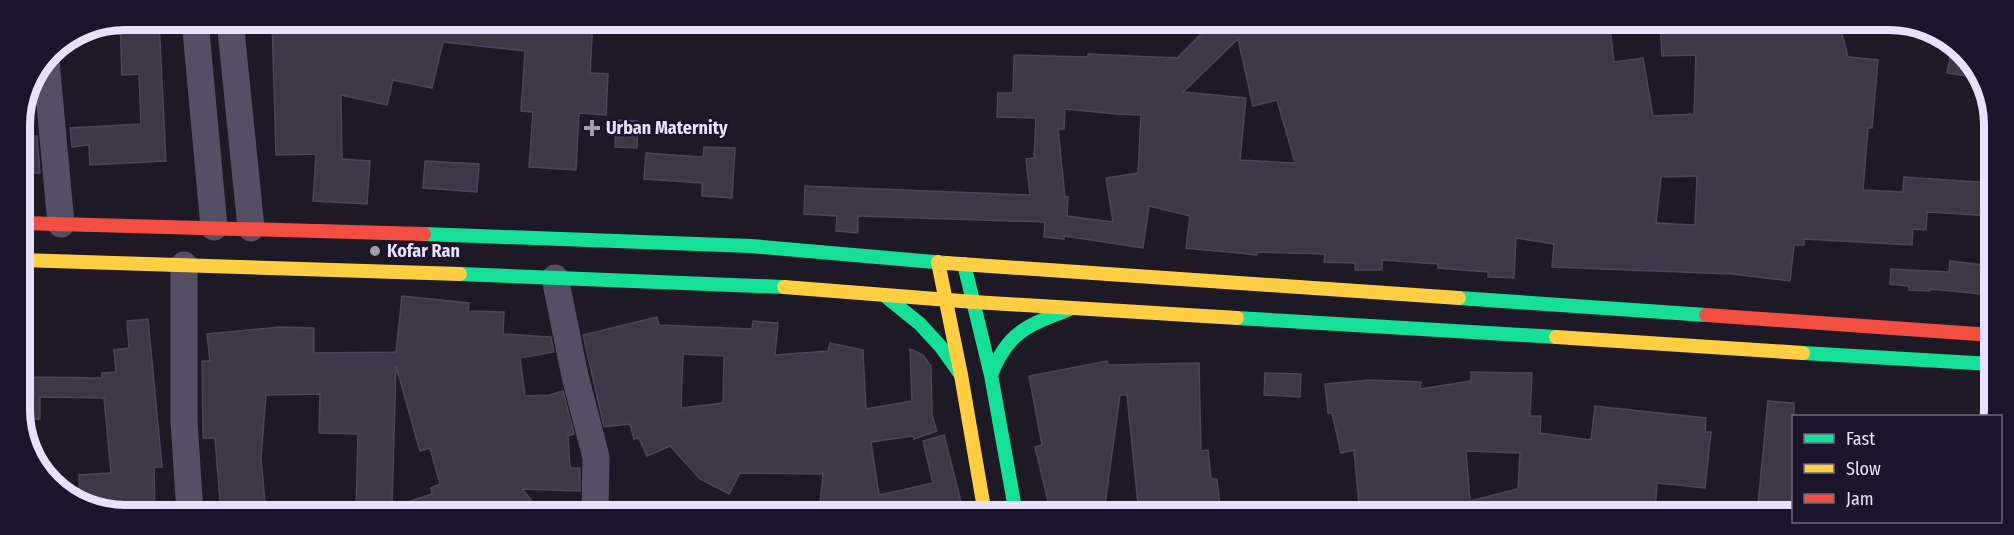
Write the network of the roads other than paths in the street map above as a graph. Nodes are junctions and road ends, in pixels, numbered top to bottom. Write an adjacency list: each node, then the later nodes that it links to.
1 (196, 30): 6 (street)
2 (231, 30): 7 (street)
3 (47, 72): 5 (street)
4 (30, 223): 5 (main road)
5 (61, 224): 6 (main road)
6 (214, 227): 7 (main road)
7 (251, 228): 9 (main road)
8 (30, 260): 11 (main road)
9 (938, 262): 10 (main road); 14 (main road)
10 (964, 264): 15 (main road); 17 (main road)
11 (184, 265): 12 (main road); 21 (street)
12 (555, 278): 13 (main road); 22 (street)
13 (884, 295): 14 (main road); 19 (main road)
14 (945, 299): 15 (main road); 19 (main road)
15 (974, 302): 16 (main road); 20 (main road)
16 (1073, 308): 18 (main road); 20 (main road)
17 (1984, 334)
18 (1984, 364)
19 (961, 375): 23 (main road)
20 (991, 375): 24 (main road)
21 (189, 505)
22 (595, 505)
23 (983, 505)
24 (1014, 505)

